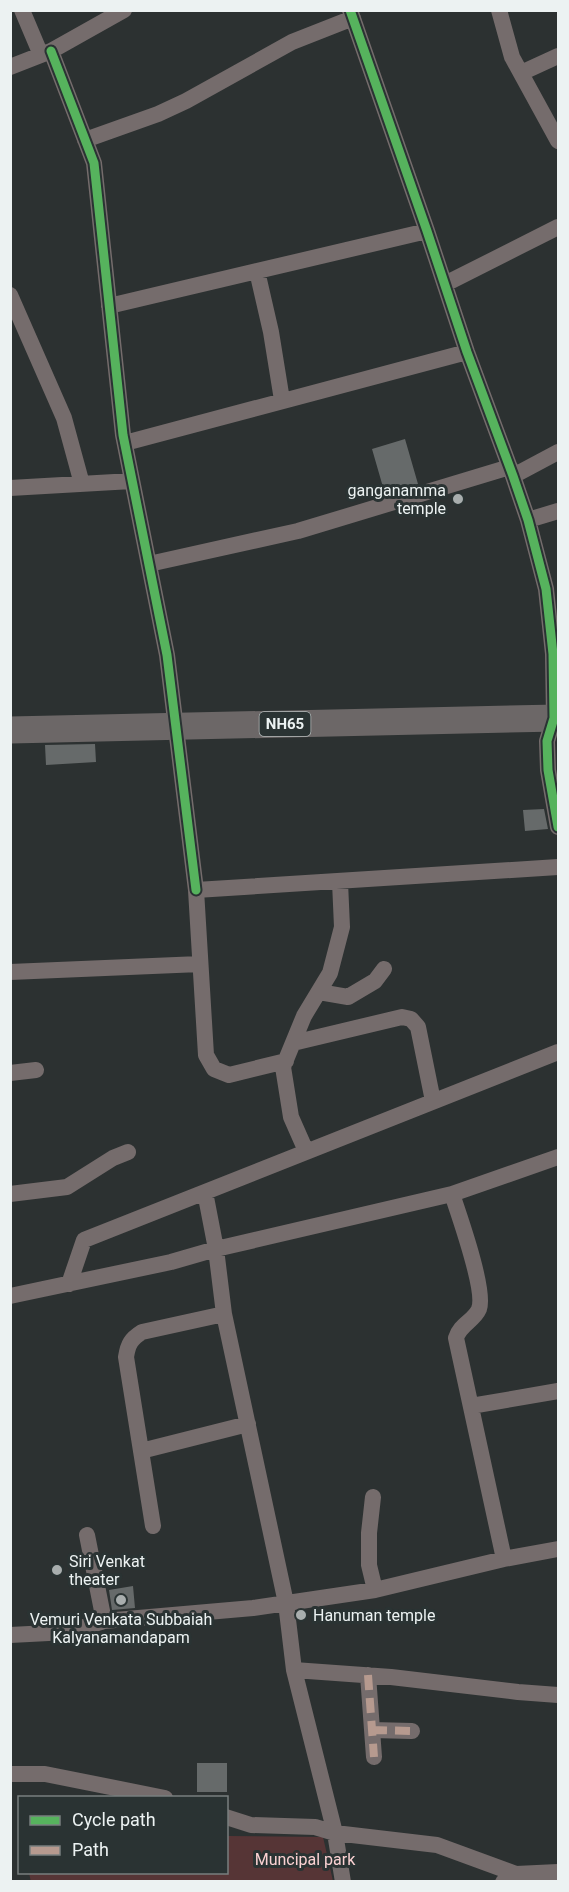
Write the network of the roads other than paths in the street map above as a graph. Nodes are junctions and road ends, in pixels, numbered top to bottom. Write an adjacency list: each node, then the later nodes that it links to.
1 (22, 10): 5 (street)
2 (124, 10): 5 (street)
3 (499, 10): 8 (street)
4 (351, 14): 9 (street); 12 (street)
5 (46, 53): 7 (street); 9 (street)
6 (558, 56): 8 (street)
7 (10, 67)
8 (521, 73): 10 (street)
9 (85, 140): 16 (street)
10 (558, 141)
11 (558, 227): 14 (street)
12 (428, 231): 13 (street); 14 (street)
13 (257, 271): 16 (street); 18 (street)
14 (445, 284): 17 (street)
15 (10, 295): 23 (street)
16 (109, 306): 19 (street)
17 (467, 352): 18 (street); 21 (street)
18 (282, 400): 19 (street)
19 (125, 443): 22 (street)
20 (558, 452): 21 (street)
21 (512, 472): 26 (street); 27 (street)
22 (132, 481): 23 (street); 27 (street)
23 (82, 484): 24 (street)
24 (10, 488)
25 (558, 511): 26 (street)
26 (528, 520): 28 (street)
27 (149, 564): 29 (street)
28 (556, 718): 29 (highway, NH65); 31 (street)
29 (177, 727): 30 (highway, NH65); 34 (street)
30 (10, 730)
31 (558, 827)
32 (558, 867): 33 (street)
33 (340, 882): 34 (street); 38 (street)
34 (196, 890): 35 (street)
35 (200, 964): 37 (street); 41 (street)
36 (384, 969): 38 (street)
37 (10, 972)
38 (318, 992): 39 (street)
39 (293, 1043): 41 (street); 44 (street)
40 (558, 1052): 44 (street)
41 (286, 1061): 45 (street)
42 (36, 1070): 43 (street)
43 (10, 1073)
44 (433, 1101): 45 (street)
45 (306, 1151): 48 (street)
46 (128, 1152): 49 (street)
47 (558, 1157): 50 (street)
48 (205, 1192): 51 (street); 52 (street)
49 (10, 1194)
50 (453, 1194): 51 (street); 56 (street)
51 (216, 1249): 52 (street); 54 (street)
52 (69, 1284): 53 (street)
53 (10, 1296)
54 (224, 1314): 57 (street); 58 (street)
55 (558, 1391): 56 (street)
56 (471, 1406): 63 (street)
57 (248, 1424): 58 (street); 65 (street)
58 (141, 1451): 60 (street)
59 (373, 1497): 64 (street)
60 (153, 1526)
61 (87, 1535): 66 (street)
62 (558, 1549): 63 (street)
63 (504, 1559): 64 (street)
64 (375, 1590): 65 (street)
65 (286, 1603): 66 (street); 68 (street)
66 (104, 1622): 67 (street)
67 (10, 1635)
68 (294, 1670): 69 (street); 77 (street)
69 (368, 1675): 70 (street); 71 (street)
70 (558, 1695)
71 (372, 1730): 72 (street); 73 (street)
72 (412, 1731)
73 (374, 1757)
74 (10, 1774): 75 (street)
75 (160, 1796)
76 (228, 1818): 77 (street)
77 (335, 1833): 79 (street); 80 (street)
78 (558, 1874): 79 (street)
79 (510, 1878)
80 (343, 1881)

